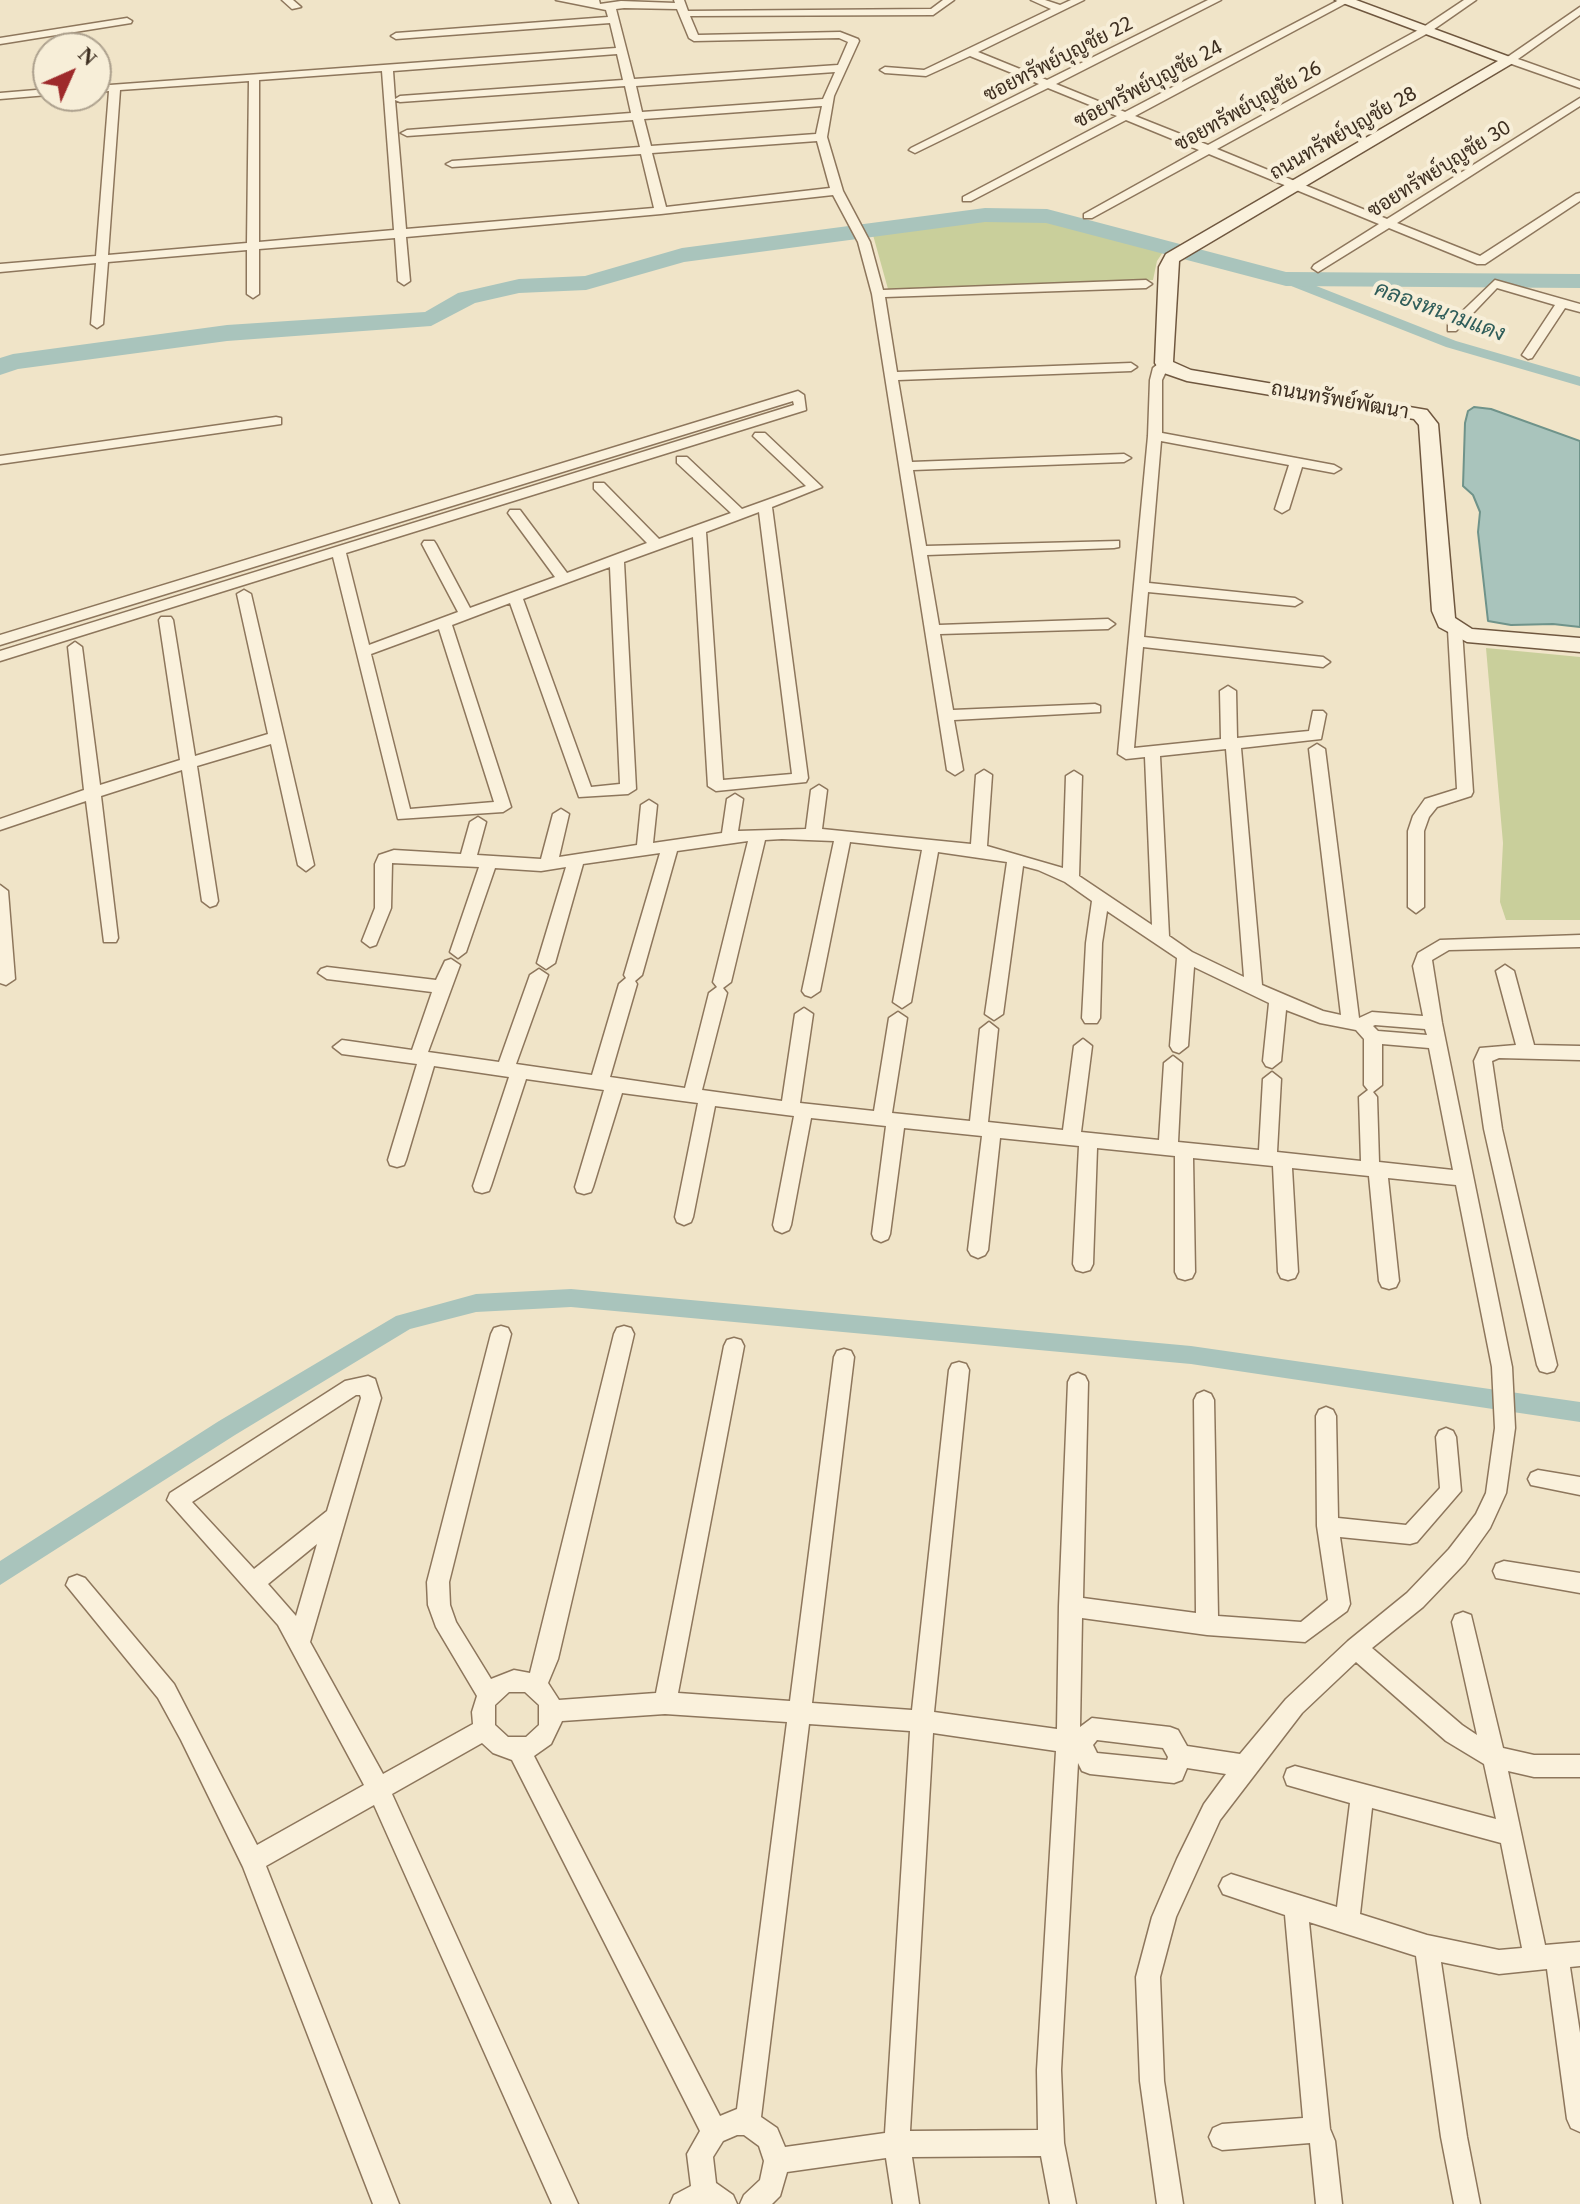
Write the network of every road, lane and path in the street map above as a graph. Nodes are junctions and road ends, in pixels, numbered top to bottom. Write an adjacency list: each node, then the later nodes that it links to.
1 (561, 0): 8 (street)
2 (949, 0): 13 (street)
3 (1036, 0): 11 (street)
4 (1079, 0): 11 (street)
5 (1216, 0): 26 (street, ซอยทรัพย์บุญชัย 22)
6 (1345, 0): 15 (street); 36 (street, ซอยทรัพย์บุญชัย 24)
7 (1471, 0): 15 (street, ซอยทรัพย์บุญชัย 26)
8 (594, 2): 10 (street)
9 (679, 3): 10 (street); 22 (street)
10 (616, 8): 16 (street); 18 (street)
11 (1060, 9): 19 (street)
12 (1580, 10): 20 (street)
13 (692, 13)
14 (127, 21): 17 (street)
15 (1426, 30): 20 (street); 39 (street, ซอยทรัพย์บุญชัย 26)
16 (396, 36)
17 (0, 41)
18 (621, 51): 21 (street); 25 (street)
19 (969, 52): 23 (street); 26 (street)
20 (1510, 60): 27 (street); 43 (street, ถนนทรัพย์บุญชัย 28)
21 (387, 68): 24 (street); 50 (street)
22 (840, 68): 25 (street); 34 (street)
23 (885, 70)
24 (254, 78): 29 (street); 51 (street)
25 (630, 83): 32 (street); 35 (street)
26 (1048, 84): 36 (street); 41 (street, ซอยทรัพย์บุญชัย 22)
27 (1580, 85)
28 (112, 87): 29 (street)
29 (115, 87): 52 (street)
30 (32, 93): 31 (street)
31 (0, 96)
32 (400, 99)
33 (1580, 101): 49 (street, ซอยทรัพย์บุญชัย 30)
34 (827, 102): 35 (street); 38 (street)
35 (636, 115): 37 (street); 40 (street)
36 (1125, 115): 39 (street); 46 (street, ซอยทรัพย์บุญชัย 24)
37 (407, 133)
38 (821, 137): 40 (street); 44 (street)
39 (1206, 149): 43 (street); 48 (street, ซอยทรัพย์บุญชัย 26)
40 (646, 150): 42 (street); 47 (street)
41 (915, 150)
42 (452, 164)
43 (1296, 186): 49 (street); 65 (street, ถนนทรัพย์บุญชัย 28)
44 (837, 191): 47 (street); 59 (street)
45 (1580, 196): 49 (street)
46 (967, 199)
47 (661, 211): 50 (street)
48 (1088, 216)
49 (1387, 223): 54 (street, ซอยทรัพย์บุญชัย 30)
50 (400, 235): 51 (street); 55 (street)
51 (251, 248): 52 (street); 58 (street)
52 (103, 260): 53 (street); 62 (street)
53 (0, 268)
54 (1318, 268)
55 (404, 281)
56 (1146, 284): 59 (street)
57 (1560, 284): 60 (street)
58 (253, 294)
59 (878, 294): 67 (street)
60 (1555, 301): 61 (street); 63 (street); 64 (street)
61 (1580, 308)
62 (97, 324)
63 (1452, 328)
64 (1528, 355)
65 (1164, 363): 70 (street); 99 (street, ถนนทรัพย์พัฒนา)
66 (1131, 367): 67 (street)
67 (891, 376): 75 (street)
68 (276, 421): 72 (street)
69 (760, 436): 78 (street)
70 (1155, 436): 74 (street); 90 (street)
71 (1124, 458): 75 (street)
72 (0, 460)
73 (682, 460): 81 (street)
74 (1297, 462): 76 (street); 79 (street)
75 (905, 466): 87 (street)
76 (1334, 469)
77 (599, 486): 85 (street)
78 (765, 505): 81 (street); 82 (street)
79 (1282, 509)
80 (515, 513): 89 (street)
81 (740, 514): 82 (street)
82 (699, 529): 85 (street)
83 (429, 544): 94 (street)
84 (1114, 544): 87 (street)
85 (657, 545): 88 (street)
86 (338, 551): 100 (street); 104 (street); 105 (street)
87 (918, 551): 98 (street)
88 (617, 559): 89 (street); 92 (street)
89 (564, 579): 92 (street)
90 (1142, 587): 93 (street); 101 (street)
91 (244, 594): 111 (street)
92 (515, 597): 94 (street)
93 (1295, 602)
94 (466, 614): 96 (street)
95 (166, 620): 115 (street)
96 (444, 622): 104 (street); 104 (street)
97 (1108, 624): 98 (street)
98 (932, 630): 110 (street)
99 (1455, 630): 102 (street); 144 (street)
100 (0, 640)
101 (1135, 641): 106 (street); 112 (street)
102 (1580, 645)
103 (75, 647): 120 (street)
104 (363, 652)
105 (0, 656)
106 (1323, 662)
107 (1228, 691): 112 (street)
108 (1095, 709): 110 (street)
109 (1318, 714): 112 (street)
110 (946, 715): 116 (street)
111 (277, 737): 115 (street); 139 (street)
112 (1231, 746): 154 (street)
113 (1317, 749): 159 (street)
114 (1153, 757): 147 (street)
115 (188, 763): 120 (street); 143 (street)
116 (955, 770)
117 (984, 775): 133 (street)
118 (1074, 776): 140 (street)
119 (819, 790): 126 (street)
120 (93, 793): 125 (street); 145 (street)
121 (735, 799): 129 (street)
122 (649, 805): 132 (street)
123 (561, 814): 138 (street)
124 (478, 822): 135 (street)
125 (0, 825)
126 (813, 834): 127 (street); 128 (street)
127 (758, 835): 129 (street); 168 (street)
128 (843, 836): 130 (street); 155 (street)
129 (729, 837): 131 (street)
130 (931, 845): 133 (street); 170 (street)
131 (670, 847): 132 (street); 167 (street)
132 (644, 851): 136 (street)
133 (979, 851): 134 (street)
134 (1016, 858): 140 (street); 171 (street)
135 (467, 861): 137 (street); 146 (street)
136 (576, 861): 138 (street); 166 (street)
137 (488, 863): 138 (street); 153 (street)
138 (549, 864)
139 (306, 865)
140 (1071, 878): 142 (street)
141 (0, 891): 152 (street)
142 (1101, 899): 147 (street); 158 (street)
143 (210, 901)
144 (1416, 907)
145 (110, 938)
146 (370, 941)
147 (1161, 941): 149 (street)
148 (1580, 941): 160 (street)
149 (1186, 956): 154 (street); 173 (street)
150 (1505, 971): 163 (street)
151 (327, 973): 153 (street)
152 (6, 979)
153 (442, 987): 165 (street)
154 (1254, 988): 156 (street)
155 (811, 991)
156 (1278, 1000): 159 (street); 174 (street)
157 (804, 1014): 169 (street)
158 (1091, 1018)
159 (1362, 1028): 160 (street); 176 (street)
160 (1435, 1033): 177 (street)
161 (1083, 1046): 172 (street)
162 (342, 1047): 165 (street)
163 (1526, 1050): 164 (street); 192 (street)
164 (1580, 1053)
165 (423, 1058): 166 (street); 175 (street)
166 (512, 1070): 167 (street); 178 (street)
167 (607, 1084): 168 (street); 179 (street)
168 (700, 1096): 169 (street); 180 (street)
169 (797, 1109): 170 (street); 181 (street)
170 (889, 1120): 171 (street); 182 (street)
171 (985, 1130): 172 (street); 183 (street)
172 (1080, 1139): 173 (street); 184 (street)
173 (1176, 1150): 174 (street); 185 (street)
174 (1275, 1159): 176 (street); 186 (street)
175 (397, 1160)
176 (1374, 1169): 177 (street); 187 (street)
177 (1465, 1179): 210 (street)
178 (482, 1186)
179 (584, 1187)
180 (684, 1217)
181 (782, 1225)
182 (881, 1234)
183 (978, 1250)
184 (1083, 1264)
185 (1185, 1272)
186 (1288, 1272)
187 (1389, 1281)
188 (501, 1334): 212 (street)
189 (624, 1334): 211 (street)
190 (734, 1346): 213 (street)
191 (844, 1357): 215 (street)
192 (1547, 1365)
193 (959, 1370): 216 (street)
194 (1078, 1382): 206 (street)
195 (1204, 1400): 208 (street)
196 (1326, 1416): 201 (street)
197 (1446, 1437): 201 (street)
198 (1538, 1479): 199 (street)
199 (1580, 1486)
200 (337, 1516): 203 (street); 203 (street); 209 (street)
201 (1328, 1526): 208 (street)
202 (1504, 1571): 204 (street)
203 (254, 1582): 209 (street)
204 (1580, 1583)
205 (77, 1585): 228 (street)
206 (1070, 1606): 208 (street); 218 (street)
207 (1463, 1622): 221 (street)
208 (1207, 1625)
209 (299, 1643): 225 (street)
210 (1356, 1648): 221 (street); 222 (street)
211 (536, 1686): 212 (street); 214 (street)
212 (489, 1696): 217 (street)
213 (665, 1703): 214 (street); 215 (street)
214 (553, 1711): 219 (street)
215 (801, 1712): 216 (street); 235 (street)
216 (922, 1721): 218 (street); 240 (street)
217 (485, 1729): 219 (street); 225 (street)
218 (1074, 1742): 220 (street); 220 (street); 239 (street)
219 (518, 1748): 237 (street)
220 (1180, 1756): 222 (street)
221 (1492, 1756): 223 (street); 227 (street)
222 (1245, 1766): 249 (street)
223 (1580, 1766)
224 (1295, 1777): 226 (street)
225 (378, 1788): 228 (street); 244 (street)
226 (1362, 1794): 227 (street); 231 (street)
227 (1511, 1834): 233 (street)
228 (252, 1861): 243 (street)
229 (1231, 1886): 230 (street)
230 (1296, 1907): 231 (street); 236 (street)
231 (1347, 1922): 232 (street)
232 (1427, 1947): 233 (street); 251 (street)
233 (1558, 1957): 234 (street)
234 (1580, 2119)
235 (748, 2123): 237 (street); 241 (street)
236 (1317, 2130): 238 (street); 250 (street)
237 (714, 2132): 242 (street)
238 (1222, 2137)
239 (1051, 2143): 240 (street); 248 (street)
240 (897, 2144): 241 (street); 247 (street)
241 (777, 2161): 246 (street)
242 (716, 2198): 245 (street)
243 (386, 2204)
244 (565, 2204)
245 (683, 2204)
246 (753, 2204)
247 (906, 2204)
248 (1063, 2204)
249 (1170, 2204)
250 (1329, 2204)
251 (1467, 2204)

